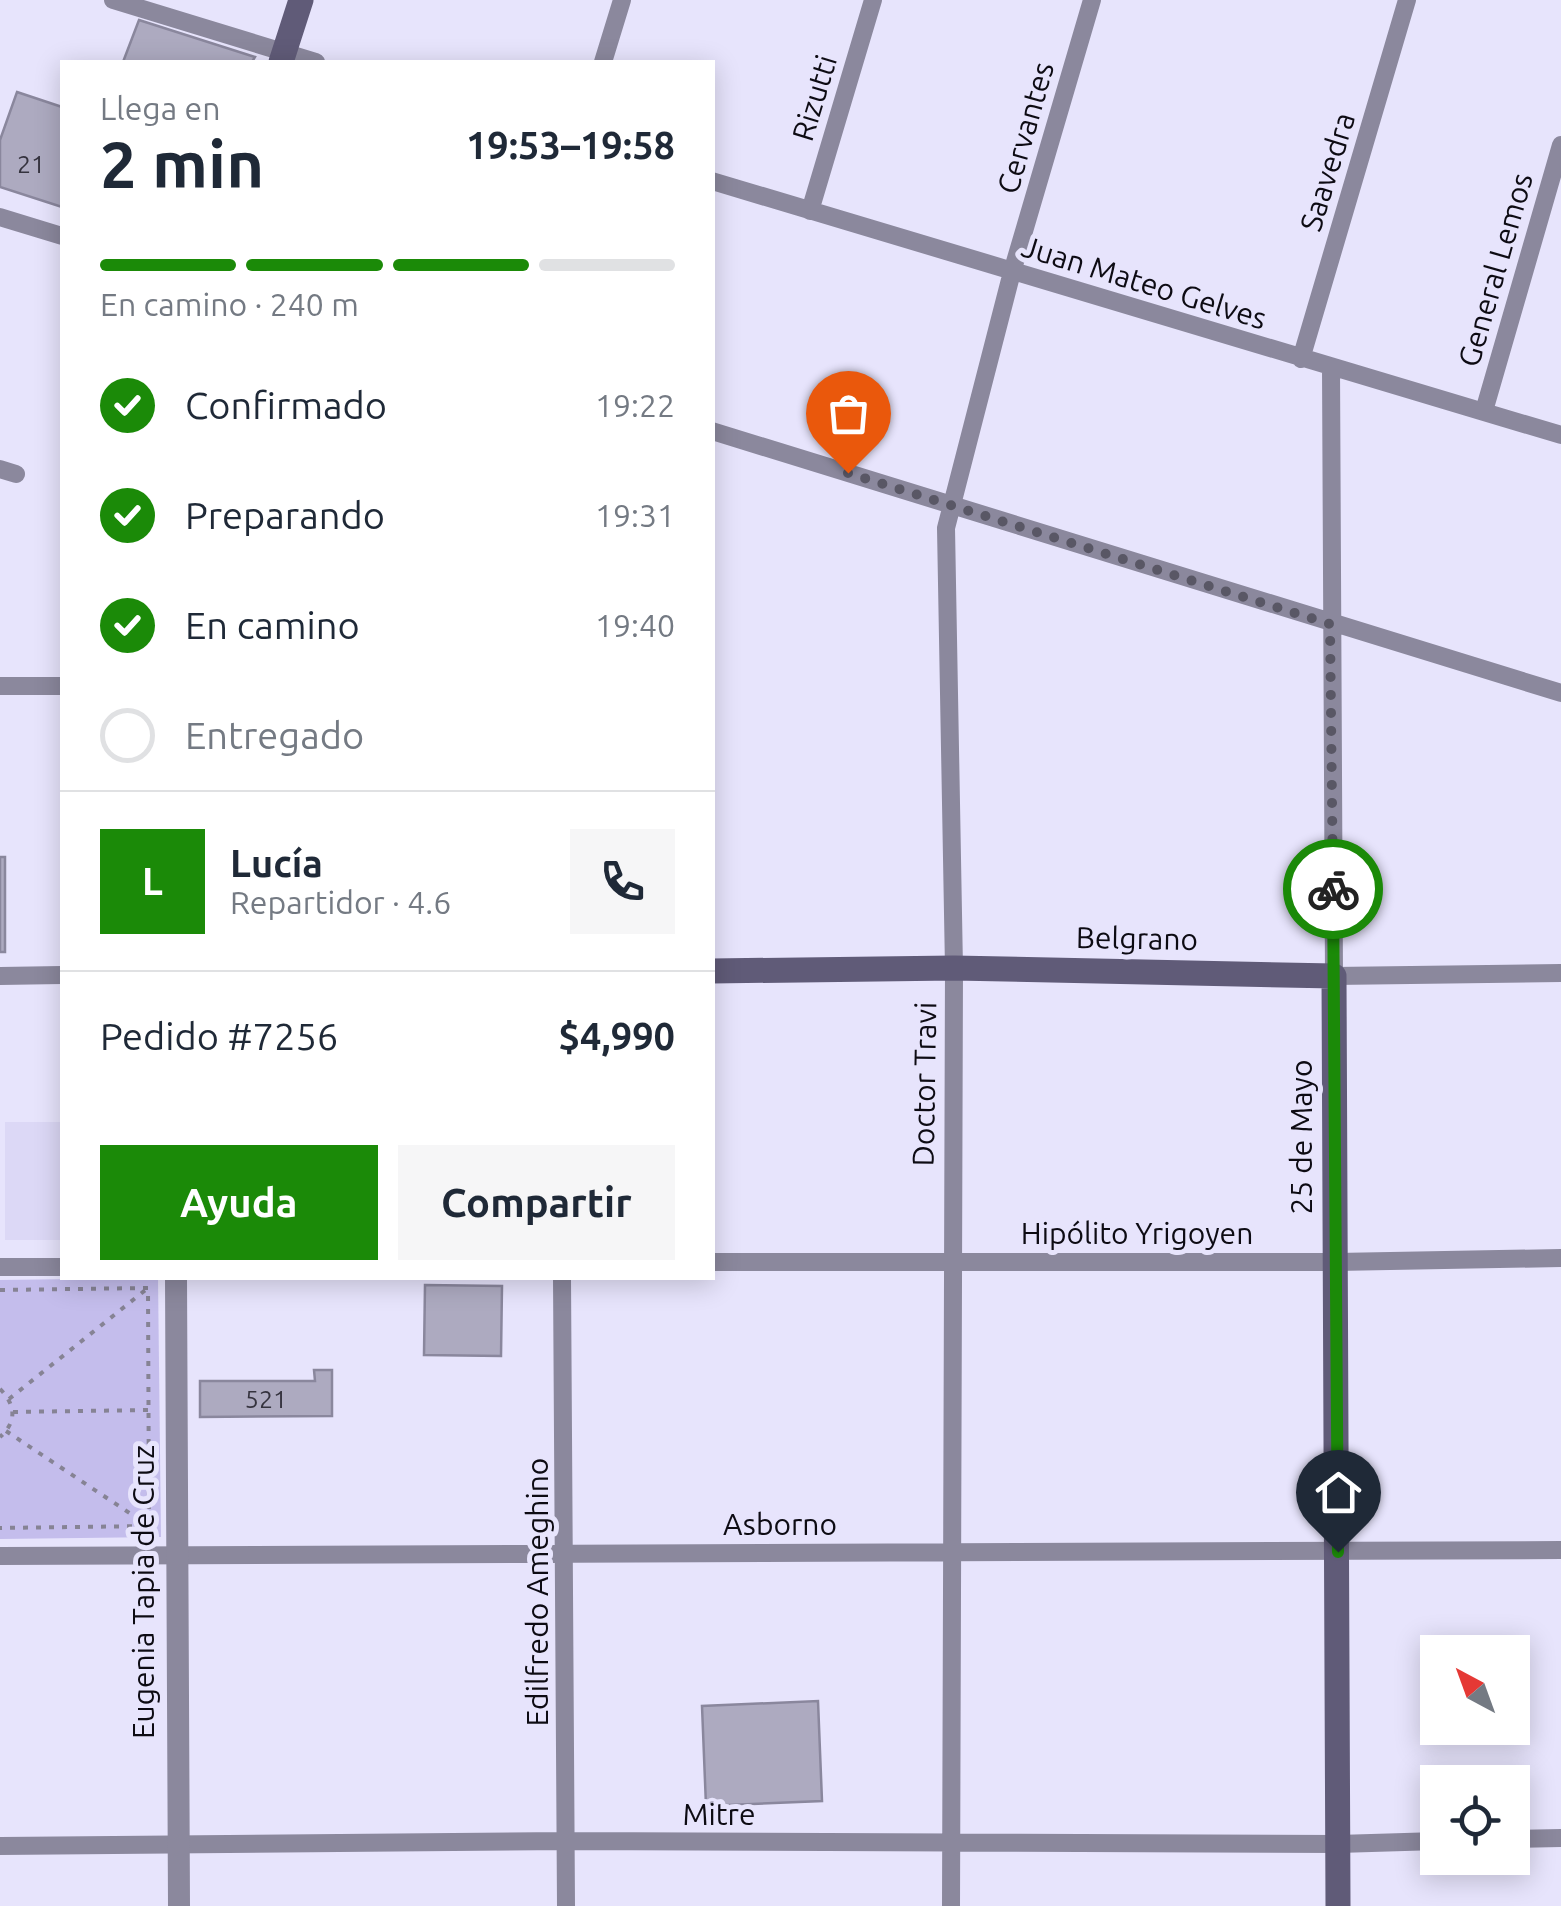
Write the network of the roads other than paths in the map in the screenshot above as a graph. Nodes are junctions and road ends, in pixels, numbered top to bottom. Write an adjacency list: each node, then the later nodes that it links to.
1 (113, 0): 7 (street)
2 (301, 0): 7 (main road)
3 (622, 0): 8 (street)
4 (873, 0): 12 (street, Rizutti)
5 (1092, 0): 15 (street, Cervantes)
6 (1408, 0): 16 (street, Saavedra)
7 (284, 58)
8 (604, 60)
9 (1561, 145): 11 (street, General Lemos)
10 (715, 183): 12 (street, Juan Mateo Gelves)
11 (1552, 204): 18 (street, General Lemos)
12 (810, 211): 15 (street, Juan Mateo Gelves)
13 (0, 217): 14 (street)
14 (60, 235)
15 (1012, 272): 16 (street, Juan Mateo Gelves); 21 (street, Doctor Travi)
16 (1300, 359): 17 (street, Juan Mateo Gelves)
17 (1331, 368): 18 (street, Juan Mateo Gelves); 22 (street, 25 de Mayo)
18 (1484, 411): 20 (street, Juan Mateo Gelves)
19 (715, 432): 21 (street)
20 (1561, 435)
21 (950, 504): 22 (street); 26 (street, Doctor Travi)
22 (1330, 624): 25 (street); 31 (street, 25 de Mayo)
23 (0, 686): 24 (street)
24 (60, 686)
25 (1561, 693)
26 (954, 968): 27 (main road, Belgrano); 31 (main road, Belgrano); 33 (street, Doctor Travi)
27 (715, 971)
28 (1561, 973): 31 (street, Belgrano)
29 (60, 975): 30 (street)
30 (0, 976)
31 (1334, 976): 35 (main road, 25 de Mayo)
32 (1561, 1258): 35 (street, Hipólito Yrigoyen)
33 (951, 1261): 34 (street, Hipólito Yrigoyen); 35 (street, Hipólito Yrigoyen); 41 (street, Doctor Travi)
34 (715, 1262)
35 (1336, 1262): 42 (main road, 25 de Mayo)
36 (0, 1267): 37 (street)
37 (60, 1267)
38 (176, 1280): 43 (street, Eugenia Tapia de Cruz)
39 (562, 1280): 44 (street, Edilfredo Ameghino)
40 (1561, 1550): 42 (street, Asborno)
41 (950, 1551): 42 (street, Asborno); 44 (street, Asborno); 51 (street, Doctor Travi)
42 (1338, 1552): 52 (main road, 25 de Mayo)
43 (175, 1554): 44 (street, Asborno); 45 (street, Asborno); 50 (street, Eugenia Tapia de Cruz)
44 (566, 1554): 48 (street, Edilfredo Ameghino)
45 (0, 1556)
46 (1561, 1838): 47 (street)
47 (1530, 1839)
48 (566, 1841): 50 (street, Mitre); 51 (street, Mitre); 55 (street, Edilfredo Ameghino)
49 (1420, 1842): 52 (street, Mitre)
50 (178, 1844): 53 (street, Mitre); 54 (street, Eugenia Tapia de Cruz)
51 (951, 1844): 52 (street, Mitre); 56 (street, Doctor Travi)
52 (1338, 1844): 57 (main road, 25 de Mayo)
53 (0, 1846)
54 (179, 1906)
55 (566, 1906)
56 (951, 1906)
57 (1338, 1906)

